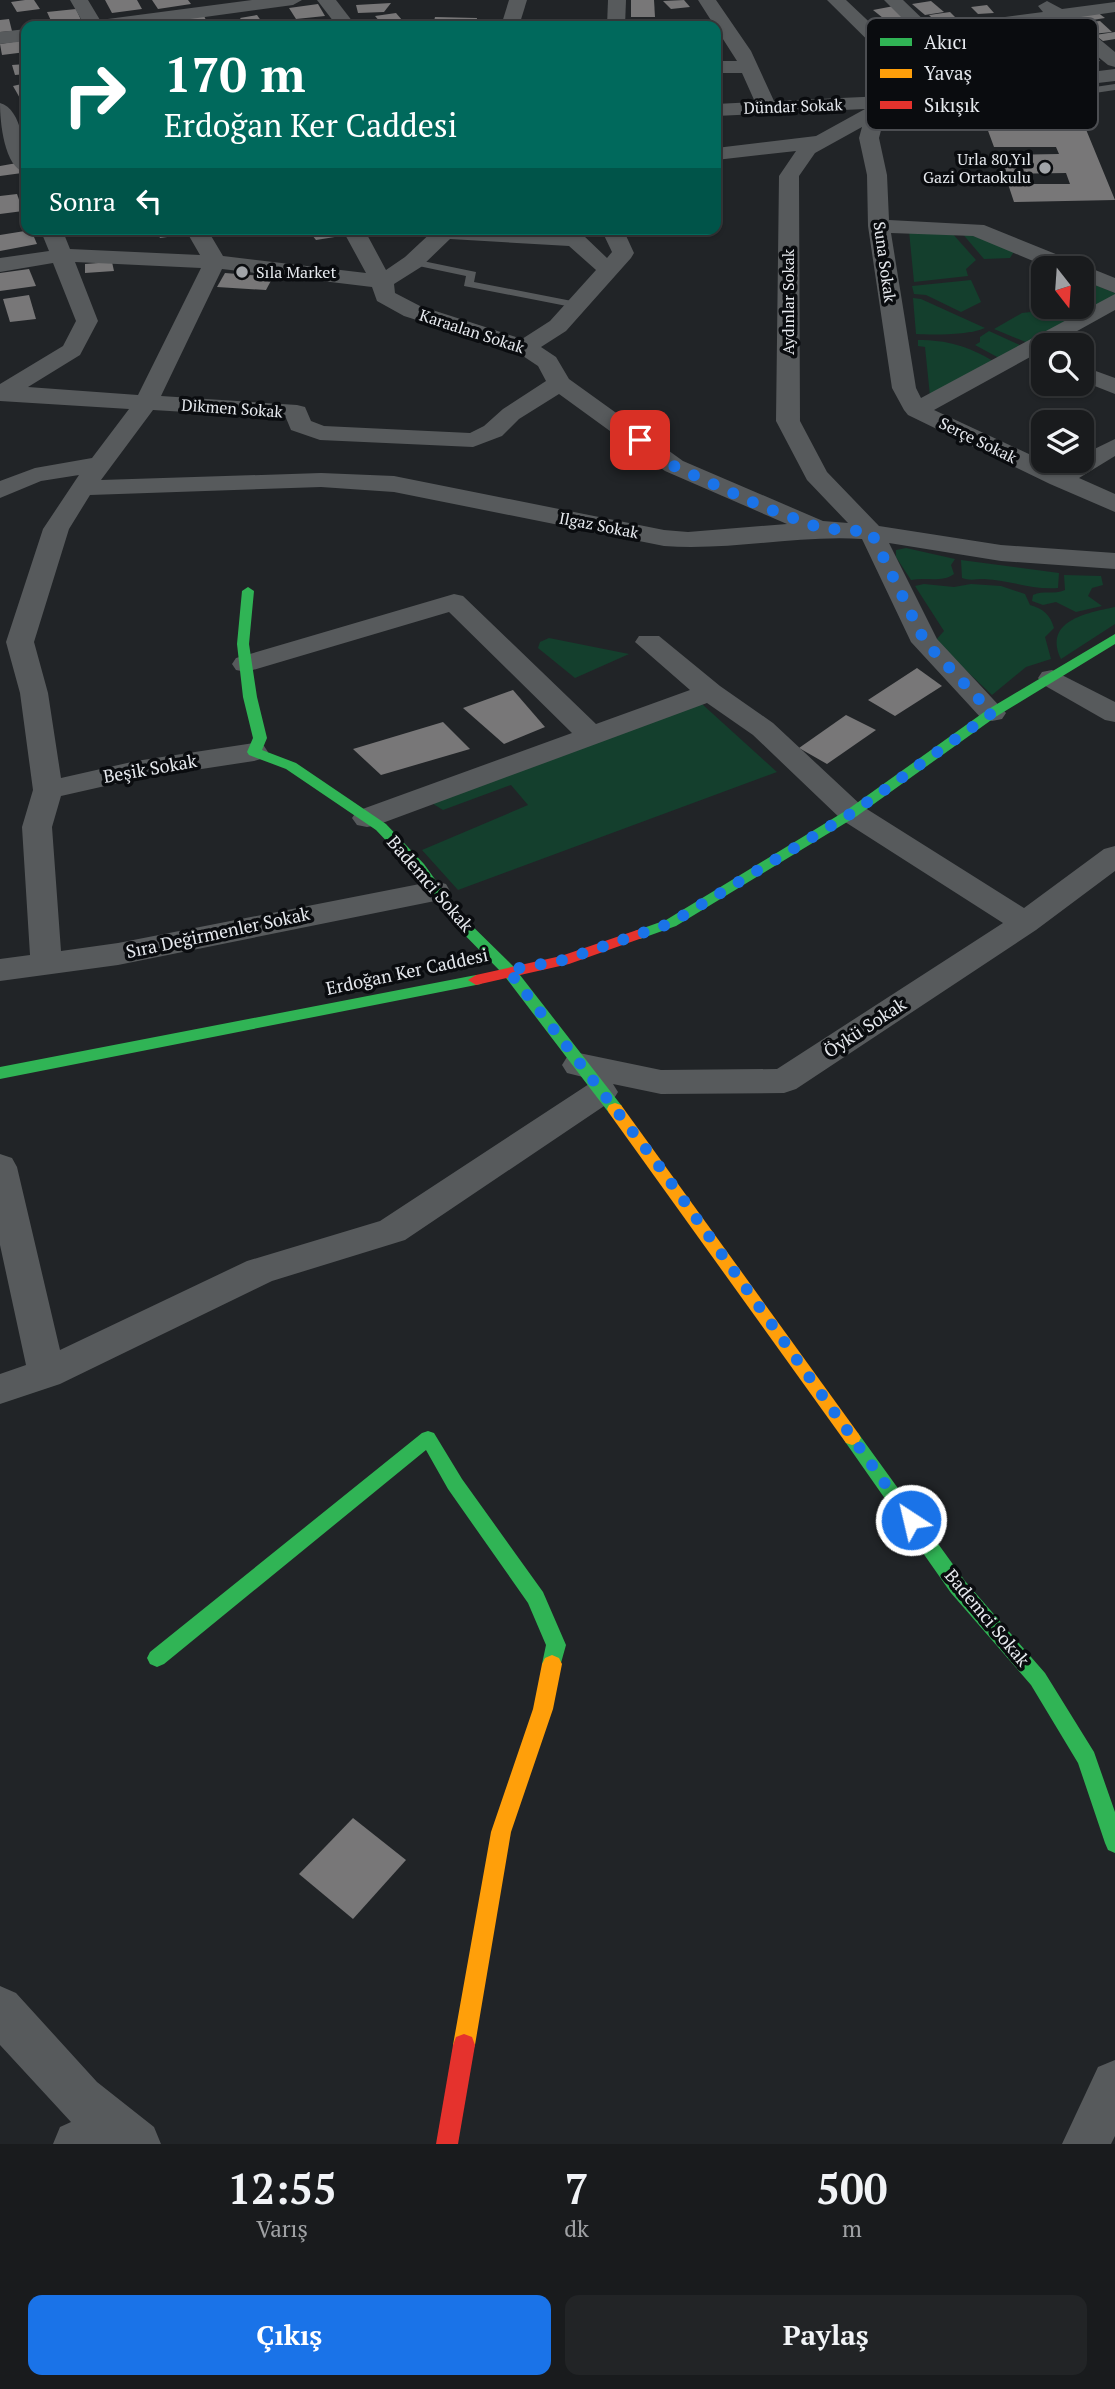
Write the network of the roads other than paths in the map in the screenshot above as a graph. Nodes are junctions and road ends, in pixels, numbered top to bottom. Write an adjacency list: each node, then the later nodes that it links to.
1 (79, 0): 16 (street)
2 (293, 0): 11 (street)
3 (326, 0): 18 (street)
4 (518, 0): 19 (street)
5 (617, 0): 20 (street)
6 (707, 0): 27 (street)
7 (836, 0): 21 (street)
8 (893, 0): 13 (street)
9 (1039, 0): 12 (street)
10 (1115, 7): 12 (street)
11 (212, 13): 17 (street)
12 (1056, 14): 14 (street); 15 (street)
13 (912, 18)
14 (1029, 18)
15 (1061, 18)
16 (91, 21)
17 (143, 21)
18 (343, 21)
19 (512, 21)
20 (616, 21)
21 (866, 29)
22 (21, 36): 23 (street)
23 (0, 38)
24 (1098, 47): 25 (street)
25 (1115, 61)
26 (721, 67): 27 (street)
27 (749, 67): 29 (street)
28 (866, 103): 29 (street, Dündar Sokak)
29 (766, 106): 31 (street, Dündar Sokak)
30 (0, 109): 35 (street)
31 (721, 110)
32 (866, 117): 34 (street, Aydınlar Sokak)
33 (871, 130): 39 (street, Suna Sokak)
34 (820, 142): 36 (street); 73 (street, Aydınlar Sokak)
35 (21, 153)
36 (721, 153)
37 (21, 161): 38 (street)
38 (0, 162)
39 (879, 226): 47 (street); 65 (street, Suna Sokak)
40 (54, 235): 46 (street)
41 (199, 235): 48 (street)
42 (356, 235): 53 (street, Karaalan Sokak)
43 (442, 235): 49 (street)
44 (503, 235): 51 (street)
45 (615, 235): 51 (street)
46 (62, 255): 48 (street); 50 (street); 63 (street)
47 (1040, 256)
48 (215, 262): 53 (street); 64 (street)
49 (413, 262): 53 (street); 56 (lane)
50 (0, 265)
51 (609, 271): 56 (street)
52 (1094, 277): 54 (street)
53 (382, 282): 58 (street, Karaalan Sokak)
54 (1115, 286)
55 (1115, 301): 57 (street)
56 (577, 305): 58 (street)
57 (1066, 333)
58 (525, 347): 61 (street, Karaalan Sokak)
59 (1031, 355): 65 (street)
60 (1094, 378): 62 (street)
61 (559, 383): 64 (street, Dikmen Sokak); 72 (street, Karaalan Sokak)
62 (1115, 387)
63 (1, 393): 64 (street, Dikmen Sokak)
64 (146, 403): 67 (street)
65 (916, 410): 68 (street, Serçe Sokak)
66 (1115, 446): 68 (street)
67 (102, 464): 69 (street); 70 (street)
68 (1059, 479): 71 (street, Serçe Sokak)
69 (82, 488): 72 (street, Ilgaz Sokak); 78 (street)
70 (0, 490)
71 (1115, 504)
72 (820, 528): 73 (street, Ilgaz Sokak)
73 (871, 532): 74 (street, Ilgaz Sokak); 82 (street, Aydınlar Sokak)
74 (1115, 561)
75 (248, 592): 79 (street)
76 (1115, 638): 80 (street, Erdoğan Ker Caddesi)
77 (649, 642): 81 (street)
78 (10, 644): 86 (street)
79 (246, 664): 84 (street); 85 (street)
80 (1052, 678): 82 (street, Erdoğan Ker Caddesi); 83 (street)
81 (710, 692): 84 (street); 87 (street)
82 (992, 713): 87 (street, Erdoğan Ker Caddesi)
83 (1115, 714)
84 (591, 735): 88 (street)
85 (254, 752): 86 (street, Beşik Sokak); 88 (street, Bademci Sokak)
86 (48, 790): 92 (street)
87 (852, 813): 91 (street); 94 (street, Erdoğan Ker Caddesi)
88 (367, 818): 90 (street, Bademci Sokak)
89 (1115, 856): 91 (street, Öykü Sokak)
90 (435, 891): 92 (street, Sıra Değirmenler Sokak); 94 (street, Bademci Sokak)
91 (1025, 923): 95 (street, Öykü Sokak)
92 (46, 962): 93 (street, Sıra Değirmenler Sokak)
93 (0, 970)
94 (508, 970): 95 (street, Bademci Sokak); 96 (street, Erdoğan Ker Caddesi)
95 (579, 1065): 97 (street, Bademci Sokak)
96 (0, 1073)
97 (601, 1092): 99 (street); 102 (street, Bademci Sokak)
98 (0, 1167): 99 (street)
99 (47, 1373): 100 (street)
100 (0, 1389)
101 (157, 1658): 106 (street)
102 (1115, 1843)
103 (0, 2009): 105 (street)
104 (1115, 2084): 107 (street)
105 (110, 2140)
106 (447, 2144)
107 (1086, 2144)

